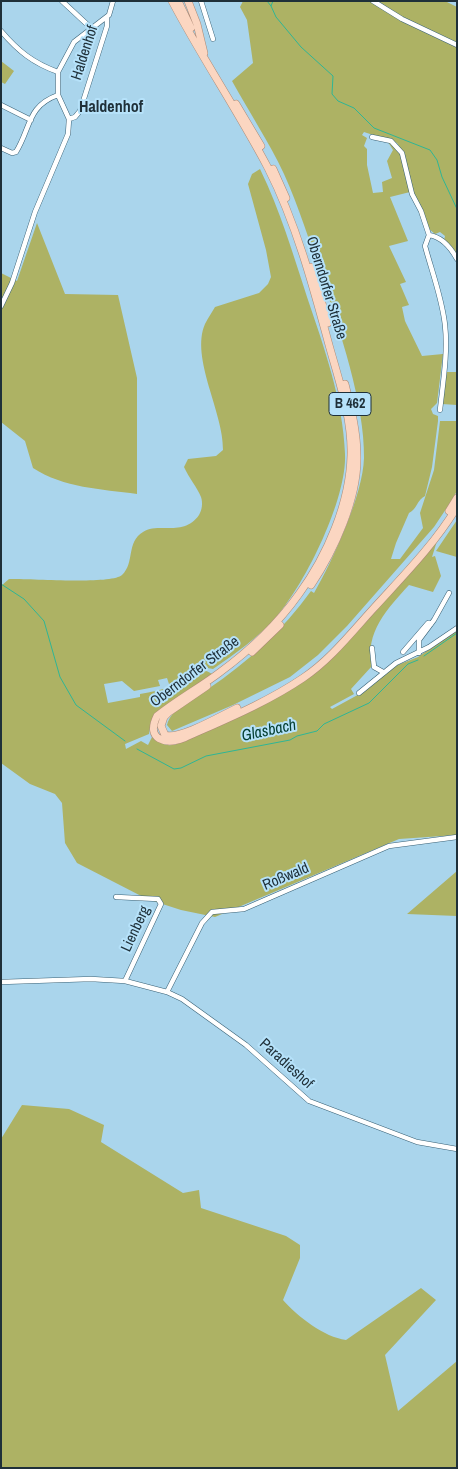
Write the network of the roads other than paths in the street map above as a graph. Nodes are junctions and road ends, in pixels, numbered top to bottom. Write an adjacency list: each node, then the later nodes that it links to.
1 (62, 1): 9 (street)
2 (113, 1): 8 (street, Haldenhof)
3 (172, 1): 13 (main road, B 462)
4 (178, 1): 13 (main road, B 462)
5 (188, 1): 13 (main road)
6 (201, 1): 11 (street)
7 (373, 1): 12 (street)
8 (107, 17): 9 (street); 17 (street, Haldenhof)
9 (91, 28): 14 (street)
10 (1, 30): 14 (street)
11 (213, 39)
12 (457, 45)
13 (202, 54): 25 (main road, Oberndorfer Straße / B 462); 26 (main road, Oberndorfer Straße / B 462)
14 (58, 72): 15 (street)
15 (58, 95): 17 (street); 18 (street)
16 (1, 105): 18 (street)
17 (69, 119): 23 (street)
18 (31, 120): 20 (street)
19 (372, 137): 21 (street)
20 (1, 148)
21 (429, 235): 22 (street); 24 (street)
22 (457, 259)
23 (1, 306)
24 (440, 410)
25 (457, 498)
26 (457, 507)
27 (449, 592): 28 (street)
28 (431, 624): 31 (street); 32 (street)
29 (457, 628): 32 (street)
30 (372, 648): 33 (street)
31 (403, 652)
32 (419, 653): 33 (street)
33 (383, 672): 34 (street)
34 (359, 693)
35 (457, 837): 39 (street, Roßwald)
36 (116, 897): 37 (street, Lienberg)
37 (125, 981): 38 (street); 39 (street)
38 (1, 982)
39 (167, 992): 40 (street, Paradieshof)
40 (457, 1149)

